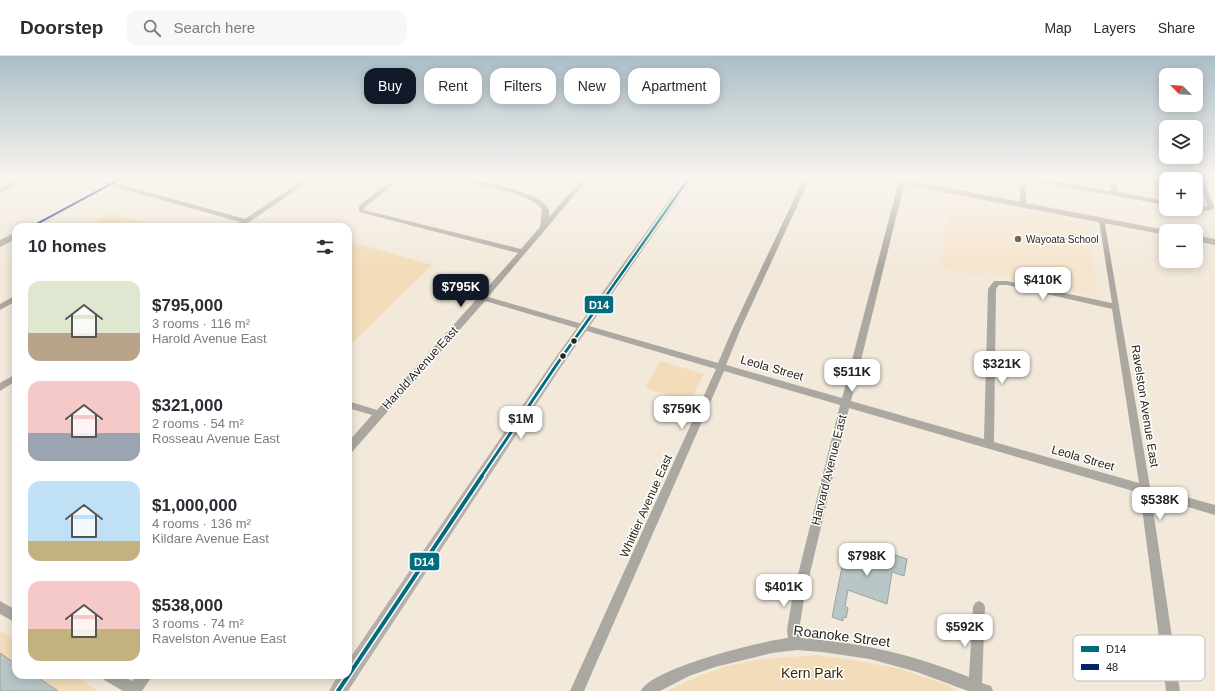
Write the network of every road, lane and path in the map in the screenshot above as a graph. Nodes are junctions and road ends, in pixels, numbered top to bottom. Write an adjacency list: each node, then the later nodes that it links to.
1 (67, 208): 13 (street)
2 (197, 208): 12 (street)
3 (266, 208): 12 (street)
4 (361, 208): 21 (street)
5 (545, 208): 15 (street)
6 (560, 208): 15 (street, Harold Avenue East)
7 (668, 208): 26 (street)
8 (793, 208): 27 (street, Whittier Avenue East)
9 (895, 208): 30 (street, Harvard Avenue East)
10 (1037, 208): 11 (street)
11 (1102, 220): 16 (street); 25 (street, Ravelston Avenue East)
12 (246, 221): 14 (street)
13 (38, 223)
14 (243, 223)
15 (542, 228): 21 (street, Harold Avenue East)
16 (1159, 231)
17 (12, 237): 20 (street)
18 (1203, 239): 19 (street)
19 (1215, 242)
20 (0, 244)
21 (522, 252): 22 (street, Harold Avenue East)
22 (483, 298): 26 (street, Leola Street); 32 (street, Harold Avenue East)
23 (12, 300): 24 (street)
24 (0, 307)
25 (1116, 307): 34 (street); 35 (street, Ravelston Avenue East)
26 (583, 327): 27 (street, Leola Street); 42 (street)
27 (721, 368): 30 (street, Leola Street); 50 (street, Whittier Avenue East)
28 (12, 380): 29 (street)
29 (0, 388)
30 (845, 403): 34 (street, Leola Street); 41 (street, Harvard Avenue East)
31 (352, 405): 32 (street)
32 (379, 414): 33 (street, Harold Avenue East)
33 (352, 444)
34 (989, 445): 35 (street, Leola Street)
35 (1144, 489): 36 (street, Leola Street); 40 (street, Ravelston Avenue East)
36 (1215, 510)
37 (979, 607): 47 (street)
38 (0, 608): 39 (street)
39 (12, 615)
40 (1166, 635)
41 (796, 644): 47 (street, Roanoke Street); 51 (street, Roanoke Street)
42 (352, 670)
43 (116, 679): 48 (street)
44 (143, 679): 48 (street)
45 (346, 679): 49 (street)
46 (1173, 681): 52 (street, Ravelston Avenue East)
47 (979, 689)
48 (134, 690)
49 (338, 691)
50 (577, 691)
51 (648, 691)
52 (1174, 691)

